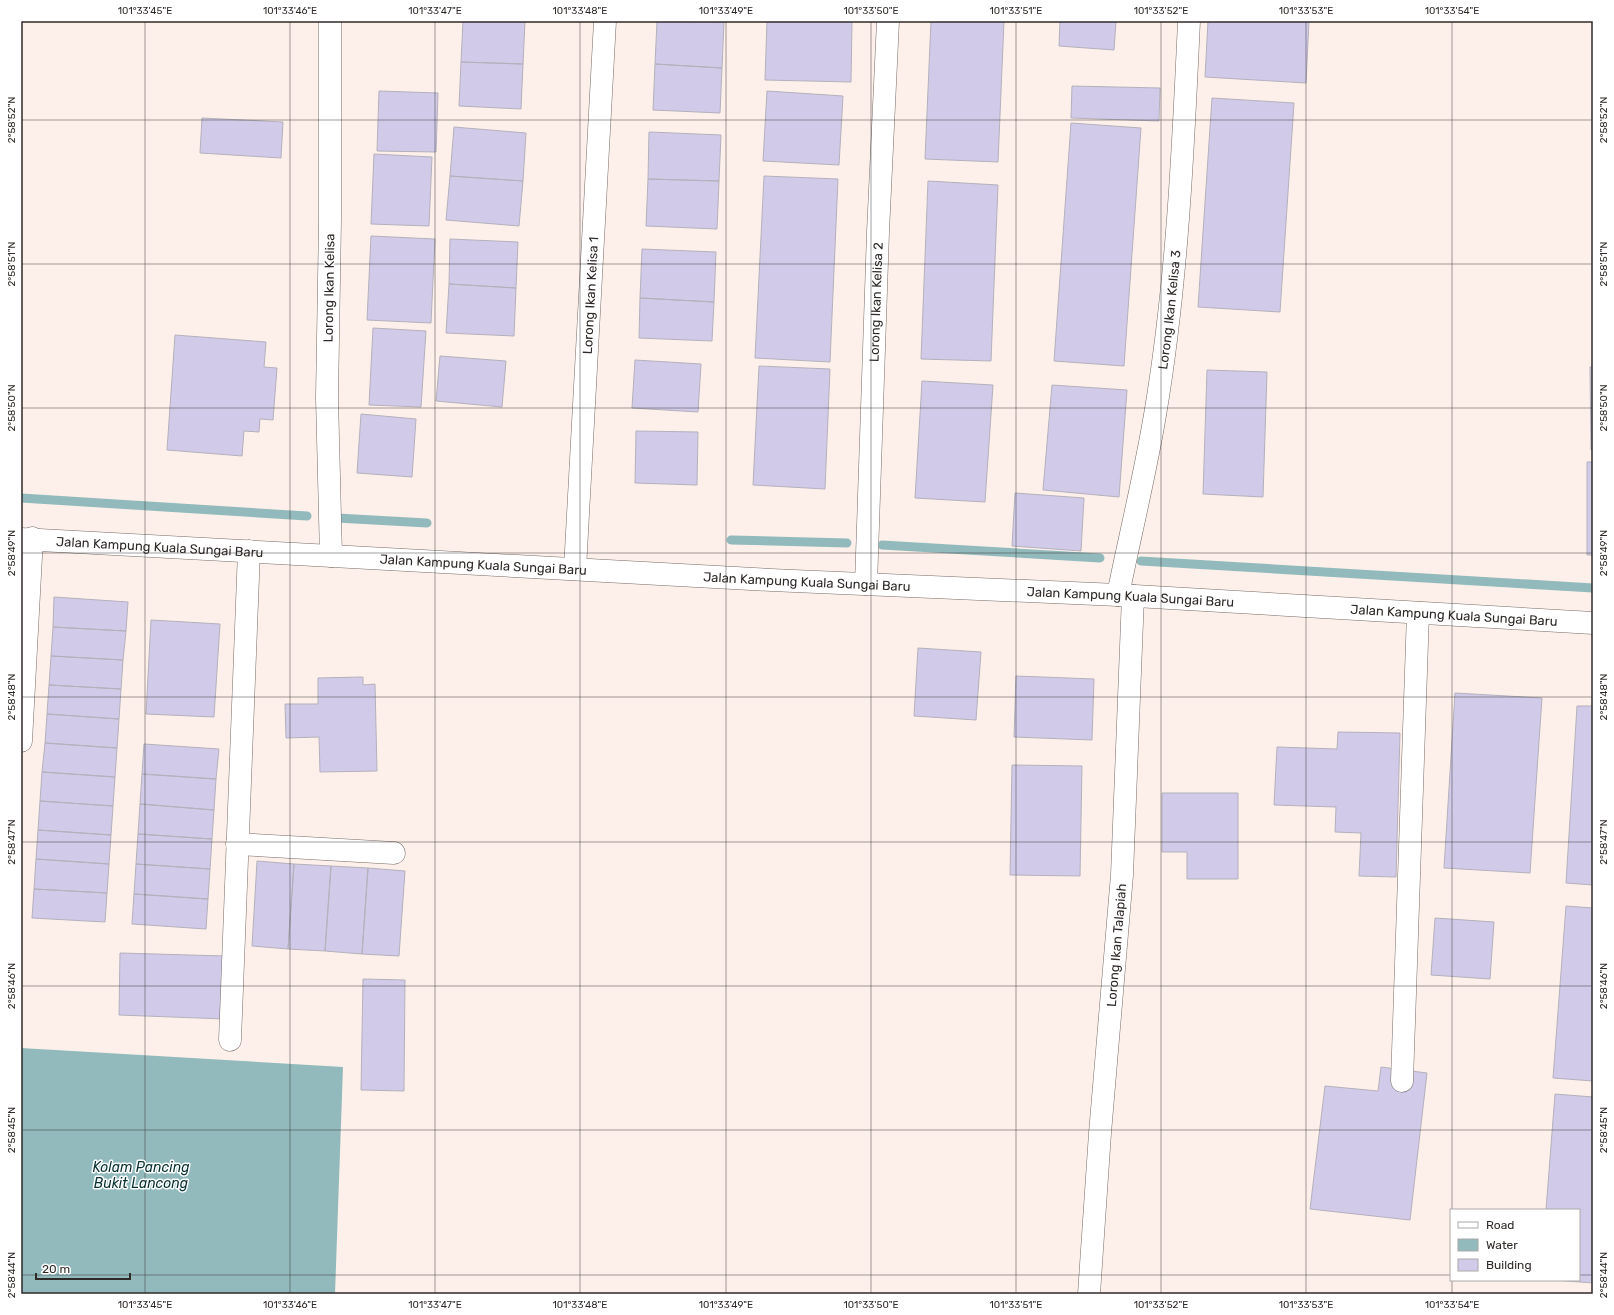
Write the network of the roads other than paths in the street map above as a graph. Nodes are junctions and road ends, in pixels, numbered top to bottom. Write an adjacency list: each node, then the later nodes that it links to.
1 (330, 21): 7 (street, Lorong Ikan Kelisa)
2 (605, 21): 8 (street, Lorong Ikan Kelisa 1)
3 (888, 21): 9 (street, Lorong Ikan Kelisa 2)
4 (1189, 21): 10 (street, Lorong Ikan Kelisa 3)
5 (27, 538): 6 (street, Jalan Kampung Kuala Sungai Baru); 13 (street)
6 (249, 551): 7 (street, Jalan Kampung Kuala Sungai Baru); 14 (street)
7 (332, 556): 8 (street, Jalan Kampung Kuala Sungai Baru)
8 (574, 569): 9 (street, Jalan Kampung Kuala Sungai Baru)
9 (866, 584): 10 (street, Jalan Kampung Kuala Sungai Baru)
10 (1125, 596): 11 (street, Jalan Kampung Kuala Sungai Baru); 18 (street, Lorong Ikan Talapiah)
11 (1418, 613): 12 (street, Jalan Kampung Kuala Sungai Baru); 17 (street)
12 (1593, 623)
13 (21, 741)
14 (237, 844): 15 (street); 16 (street)
15 (394, 853)
16 (230, 1040)
17 (1402, 1081)
18 (1089, 1294)

